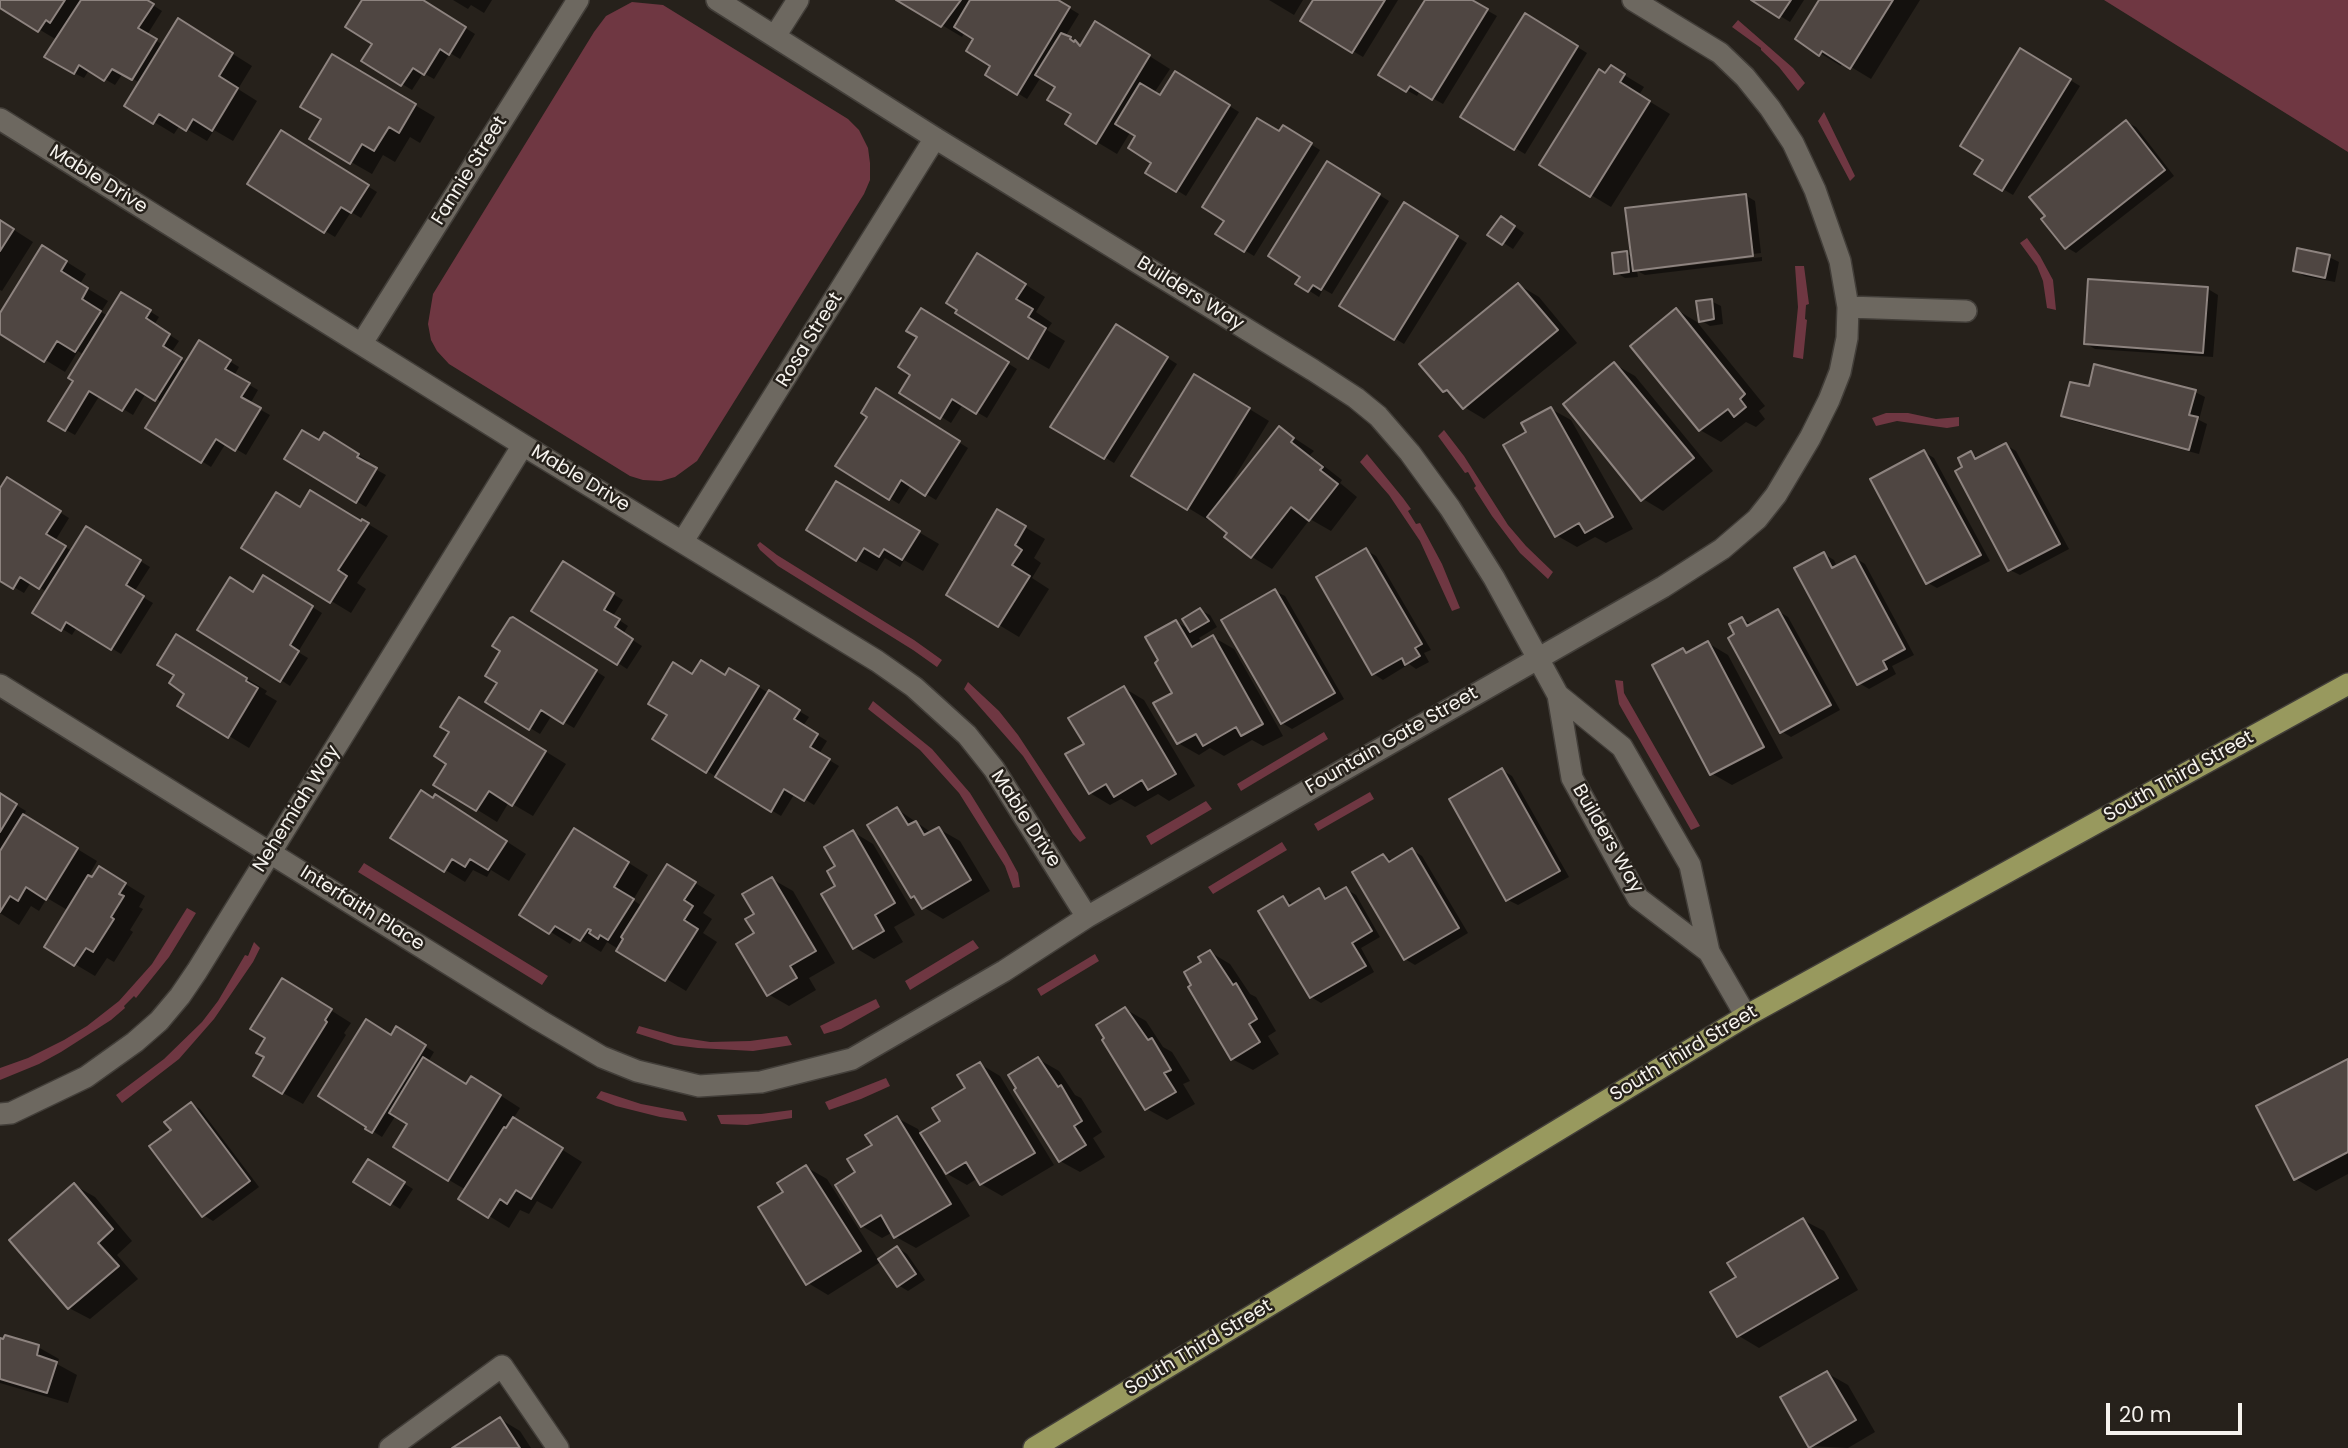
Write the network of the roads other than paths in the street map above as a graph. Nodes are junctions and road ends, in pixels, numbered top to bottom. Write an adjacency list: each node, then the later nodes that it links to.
1 (578, 0): 10 (street, Fannie Street)
2 (718, 0): 5 (street, Builders Way)
3 (798, 0): 5 (street)
4 (1633, 0): 8 (street, Fountain Gate Street)
5 (775, 36): 7 (street, Builders Way)
6 (0, 119): 10 (street, Mable Drive)
7 (935, 138): 12 (street, Rosa Street); 13 (street, Builders Way)
8 (1848, 307): 9 (street); 13 (street, Fountain Gate Street)
9 (1966, 311)
10 (362, 343): 11 (street, Mable Drive)
11 (523, 445): 12 (street, Mable Drive); 17 (street, Nehemiah Way)
12 (683, 541): 18 (street, Mable Drive)
13 (1538, 658): 16 (street, Builders Way); 18 (street, Fountain Gate Street)
14 (2348, 684): 20 (highway, South Third Street)
15 (0, 685): 17 (street, Interfaith Place)
16 (1558, 695): 19 (street, Builders Way); 19 (street, Builders Way)
17 (270, 852): 21 (street, Interfaith Place); 22 (street, Nehemiah Way)
18 (1087, 916): 21 (street, Fountain Gate Street)
19 (1709, 952): 20 (street, Builders Way)
20 (1746, 1016): 25 (highway, South Third Street)
21 (699, 1086)
22 (4, 1119)
23 (390, 1448): 24 (street)
24 (558, 1448)
25 (1034, 1448)

